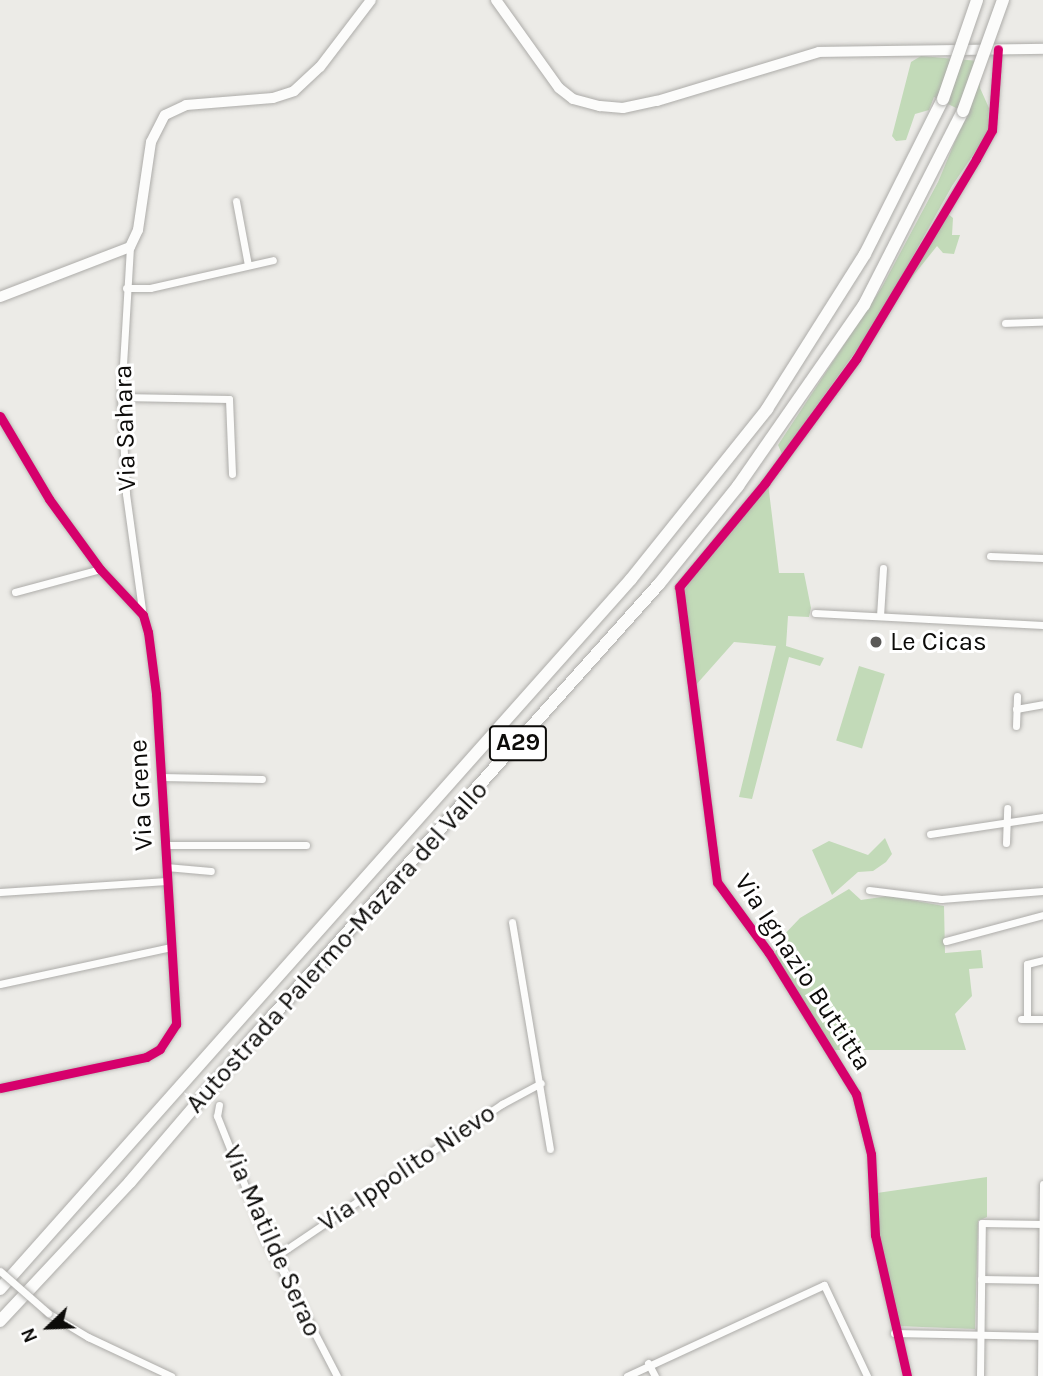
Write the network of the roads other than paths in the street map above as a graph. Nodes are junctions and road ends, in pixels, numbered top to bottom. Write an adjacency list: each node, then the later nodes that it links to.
1 (371, 0): 8 (street)
2 (496, 0): 5 (street)
3 (977, 0): 63 (highway, Autostrada Palermo-Mazara del Vallo / A29, bridge)
4 (1003, 0): 64 (highway, Autostrada Palermo-Mazara del Vallo / A29, bridge)
5 (998, 49): 6 (street); 65 (street, Via Ignazio Buttitta)
6 (1043, 49)
7 (236, 201): 10 (street)
8 (130, 247): 11 (street, Via Sahara); 12 (street)
9 (273, 260): 10 (street)
10 (248, 265): 11 (street)
11 (126, 288): 15 (street, Via Sahara)
12 (0, 297)
13 (1043, 321): 14 (street)
14 (1005, 323)
15 (121, 397): 17 (street); 23 (street, Via Sahara)
16 (0, 416): 21 (street, Via Grene)
17 (232, 474)
18 (990, 556): 19 (street)
19 (1043, 558)
20 (883, 568): 25 (street)
21 (100, 569): 22 (street); 31 (street, Via Grene)
22 (15, 592)
23 (142, 609)
24 (815, 613): 25 (street)
25 (880, 616): 26 (street)
26 (1043, 625)
27 (1017, 696): 29 (street)
28 (1043, 704): 29 (street)
29 (1016, 709): 30 (street)
30 (1016, 726)
31 (161, 777): 32 (street); 38 (street, Via Grene)
32 (262, 779)
33 (1007, 808): 35 (street)
34 (1043, 817): 35 (street)
35 (1007, 821): 36 (street); 37 (street)
36 (930, 834)
37 (1006, 842)
38 (165, 845): 39 (street); 40 (street, Via Grene)
39 (306, 845)
40 (166, 867): 41 (street); 42 (street, Via Grene)
41 (211, 871)
42 (167, 881): 45 (street); 49 (street, Via Grene)
43 (870, 890): 44 (street)
44 (1043, 891)
45 (0, 892)
46 (1043, 915): 48 (street)
47 (512, 922): 53 (street)
48 (946, 941)
49 (171, 947): 51 (street); 54 (street, Via Grene)
50 (1043, 960): 52 (street)
51 (0, 984)
52 (1043, 1019)
53 (541, 1083): 56 (street); 59 (street, Via Ippolito Nievo)
54 (0, 1088)
55 (219, 1105): 59 (street, Via Matilde Serao)
56 (550, 1149)
57 (1043, 1184): 58 (street)
58 (1043, 1224): 61 (street); 62 (street)
59 (275, 1257): 70 (street, Via Matilde Serao)
60 (0, 1271): 69 (street, bridge)
61 (981, 1279): 62 (street); 66 (street)
62 (1043, 1280): 67 (street)
63 (0, 1289)
64 (0, 1321)
65 (894, 1333): 66 (street); 74 (street, Via Ignazio Buttitta)
66 (980, 1334): 67 (street); 75 (street)
67 (1043, 1336): 76 (street)
68 (648, 1363): 71 (street); 72 (street); 73 (street)
69 (171, 1376)
70 (337, 1376)
71 (627, 1376)
72 (655, 1376)
73 (867, 1376)
74 (907, 1376)
75 (980, 1376)
76 (1041, 1376)

